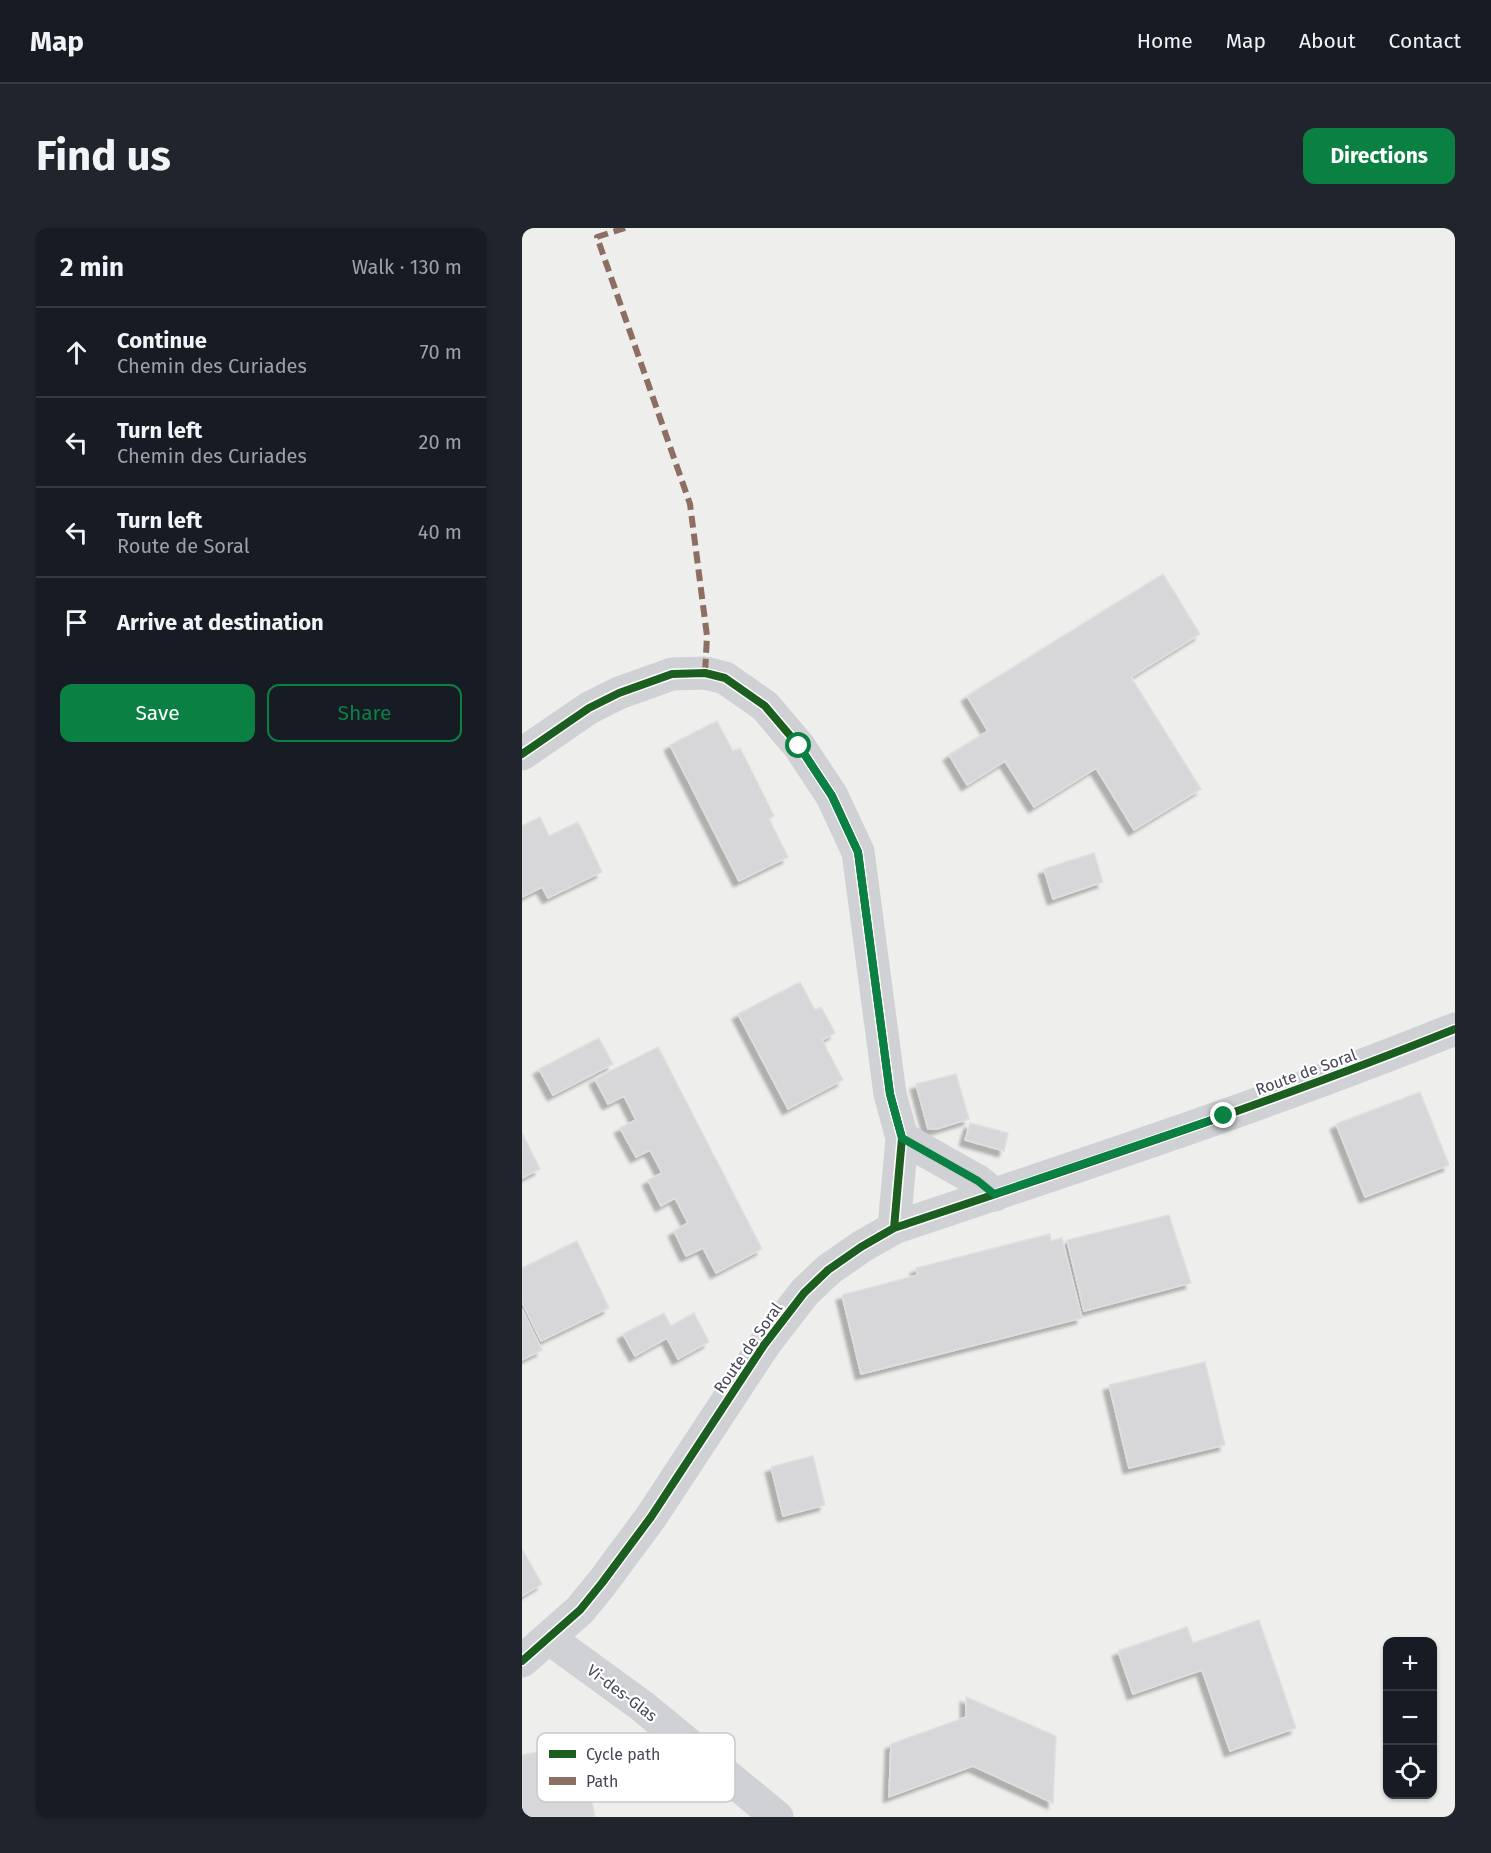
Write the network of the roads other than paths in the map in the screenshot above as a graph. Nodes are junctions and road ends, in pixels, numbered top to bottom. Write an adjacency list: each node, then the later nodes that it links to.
1 (522, 754): 3 (street)
2 (1455, 1029): 4 (street, Route de Soral)
3 (902, 1138): 4 (street); 5 (street)
4 (994, 1194): 5 (street, Route de Soral)
5 (894, 1228): 6 (street, Route de Soral)
6 (550, 1639): 7 (street, Route de Soral); 8 (street, Vi-des-Glas)
7 (522, 1662)
8 (675, 1733)
9 (735, 1782): 10 (street, Vi-des-Glas)
10 (777, 1817)

